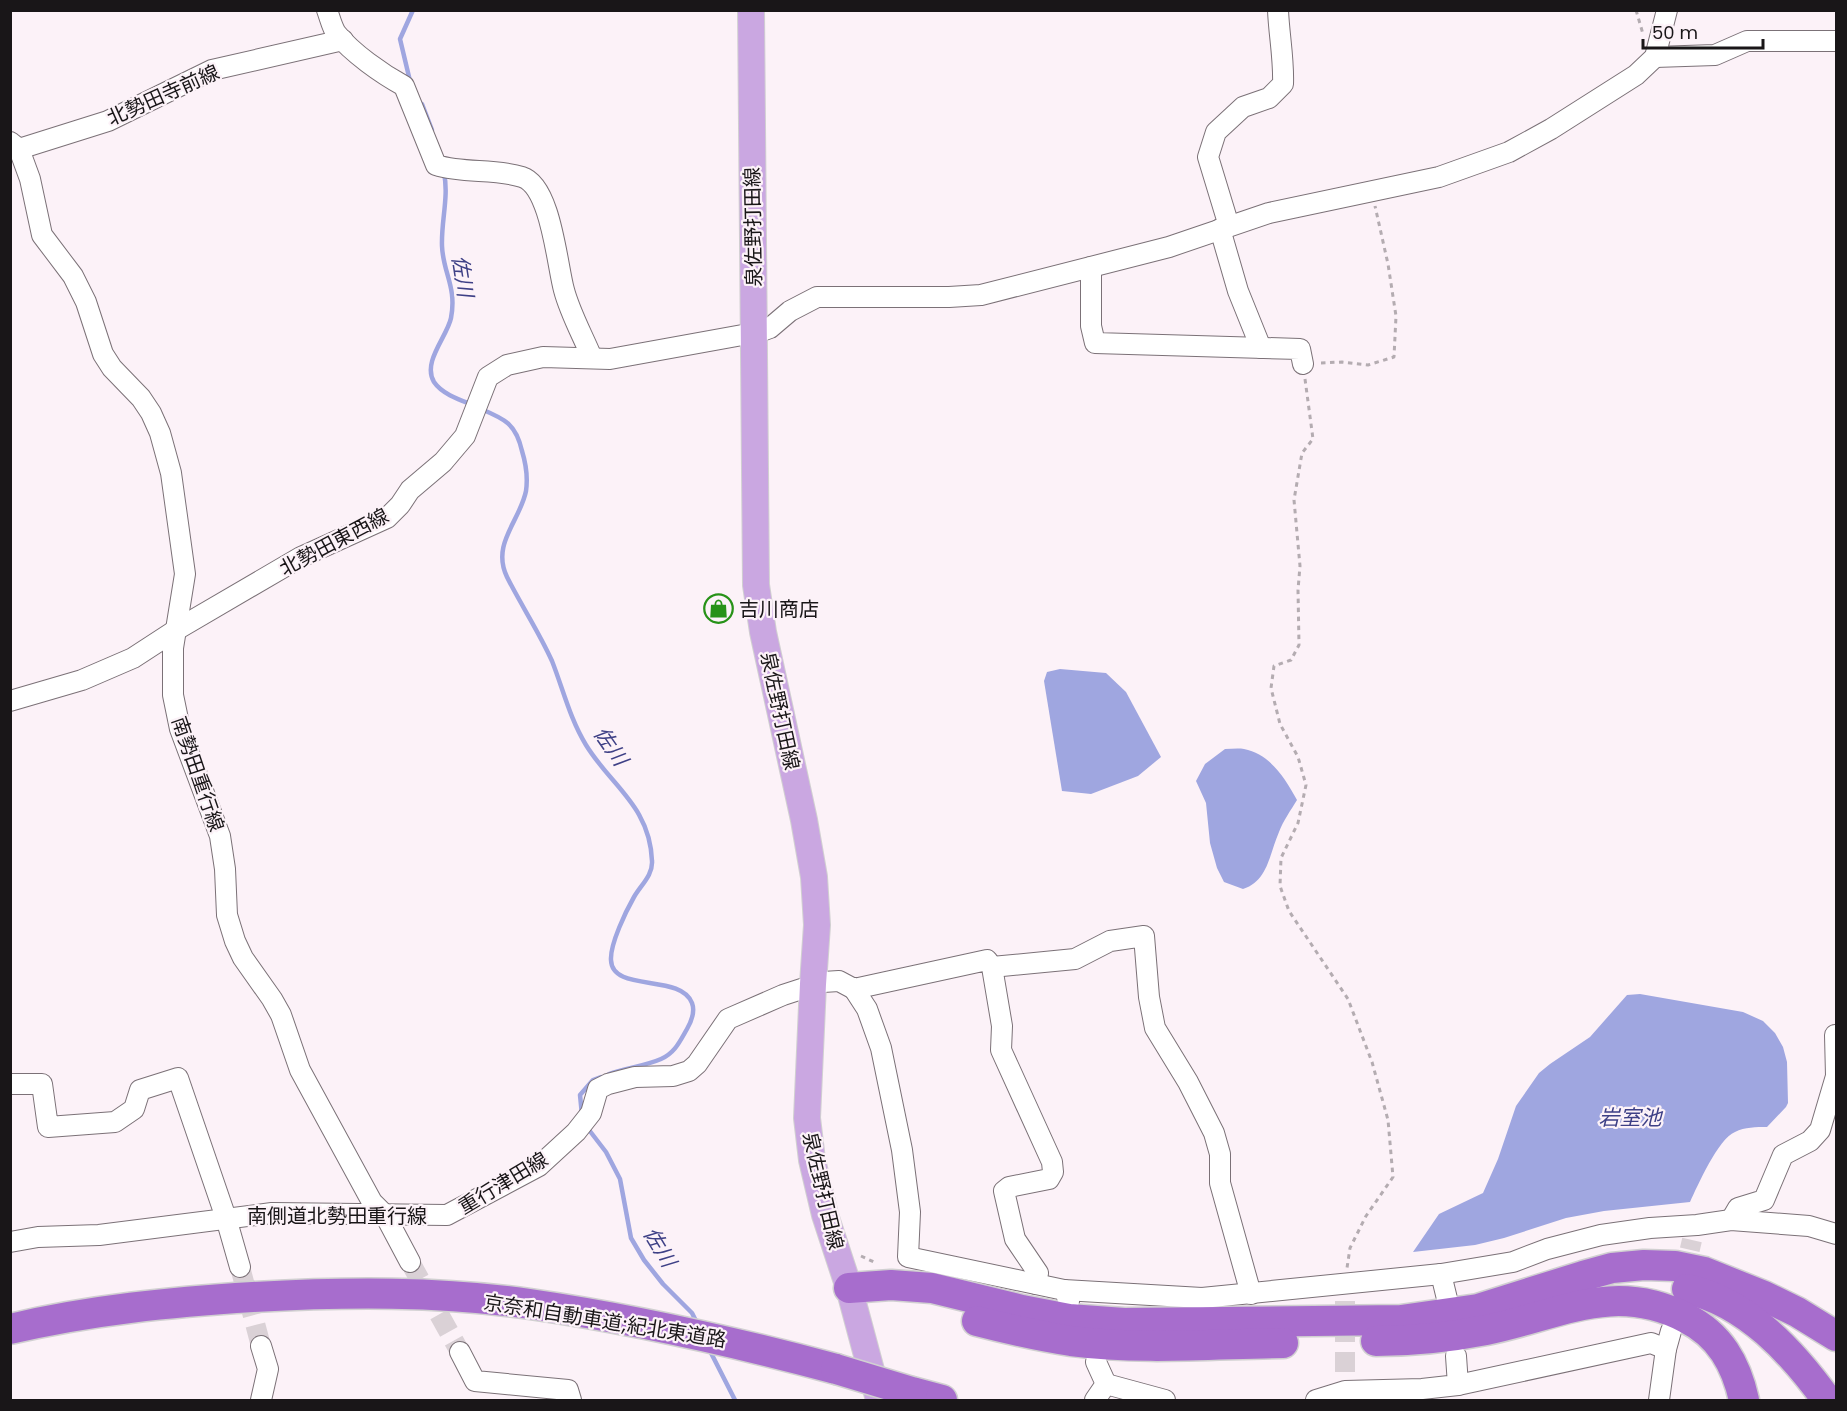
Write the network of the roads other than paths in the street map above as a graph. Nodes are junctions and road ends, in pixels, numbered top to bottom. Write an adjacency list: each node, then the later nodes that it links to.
1 (327, 10): 5 (street)
2 (751, 10): 11 (main road, 泉佐野打田線)
3 (1278, 10): 9 (street)
4 (1667, 10): 7 (street)
5 (343, 40): 8 (street, 北勢田寺前線); 13 (street)
6 (1836, 41): 7 (street)
7 (1655, 57): 9 (street, 北勢田東西線)
8 (15, 145): 15 (street, 南勢田重行線)
9 (1225, 228): 10 (street, 北勢田東西線); 12 (street)
10 (1091, 267): 11 (street, 北勢田東西線); 12 (street)
11 (754, 333): 13 (street, 北勢田東西線); 18 (main road, 泉佐野打田線)
12 (1261, 348): 14 (street)
13 (592, 358): 15 (street, 北勢田東西線)
14 (1303, 364)
15 (176, 630): 16 (street, 北勢田東西線); 22 (street, 南勢田重行線)
16 (10, 701)
17 (992, 967): 19 (street); 32 (street); 34 (street)
18 (813, 984): 19 (street); 23 (street, 重行津田線); 33 (main road, 泉佐野打田線)
19 (855, 988): 32 (street)
20 (1836, 1036): 25 (street)
21 (10, 1084): 24 (street)
22 (385, 1215): 23 (street, 南側道北勢田重行線); 24 (street, 南側道北勢田重行線); 28 (street, 南勢田重行線)
23 (447, 1215)
24 (226, 1218): 27 (street, 南側道北勢田重行線); 29 (street, 南側道北勢田重行線)
25 (1731, 1220): 26 (street); 30 (street)
26 (1836, 1234)
27 (10, 1242)
28 (410, 1262)
29 (240, 1267)
30 (1441, 1274): 34 (street); 35 (street)
31 (1728, 1282): 33 (highway); 38 (highway); 43 (highway)
32 (1036, 1284): 34 (street)
33 (849, 1288): 36 (highway); 49 (main road, 泉佐野打田線)
34 (1251, 1294)
35 (1448, 1303)
36 (1529, 1318): 55 (highway); 56 (highway)
37 (10, 1329): 50 (highway, 京奈和自動車道;紀北東道路, bridge)
38 (1836, 1336)
39 (261, 1346): 47 (street)
40 (460, 1352): 46 (street)
41 (1456, 1356): 45 (street)
42 (1096, 1362): 44 (street)
43 (1836, 1378)
44 (1106, 1384): 51 (street); 52 (street)
45 (1458, 1385): 53 (street); 54 (street)
46 (477, 1391): 48 (street)
47 (261, 1401)
48 (571, 1401)
49 (879, 1401)
50 (942, 1401)
51 (1095, 1401)
52 (1165, 1401)
53 (1316, 1401)
54 (1659, 1401)
55 (1744, 1401)
56 (1827, 1401)

